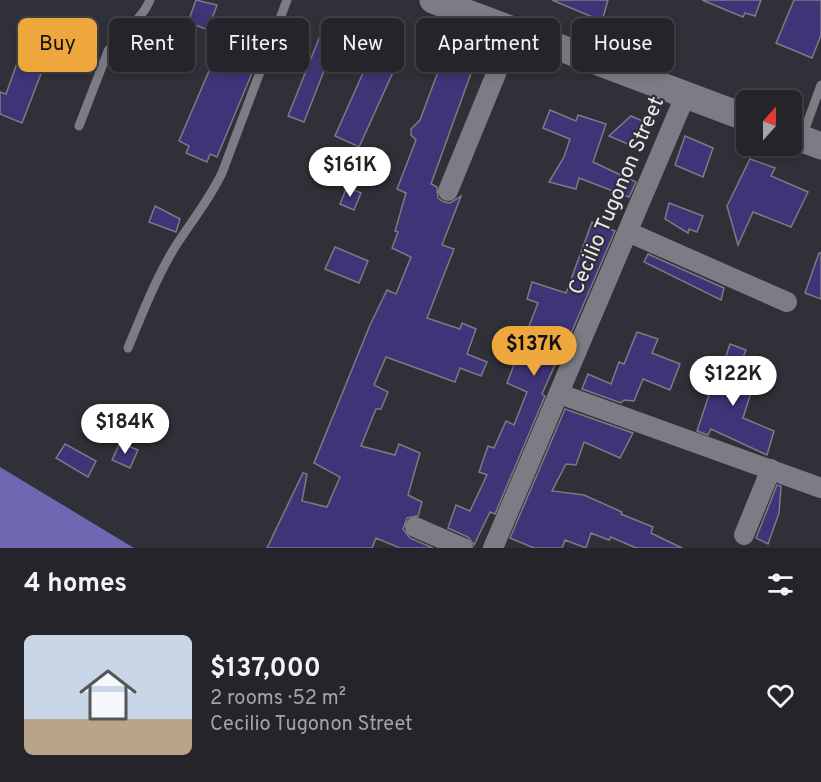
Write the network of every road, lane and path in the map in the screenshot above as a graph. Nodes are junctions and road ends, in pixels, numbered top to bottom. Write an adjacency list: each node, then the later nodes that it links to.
1 (150, 0): 10 (lane)
2 (287, 0): 15 (lane)
3 (433, 0): 4 (street)
4 (482, 18)
5 (560, 47): 8 (street)
6 (497, 72): 12 (street)
7 (821, 86): 11 (lane)
8 (686, 94): 9 (street); 13 (street, Cecilio Tugonon Street)
9 (736, 114)
10 (79, 126)
11 (805, 140)
12 (448, 191)
13 (628, 232): 14 (street); 16 (street, Cecilio Tugonon Street)
14 (787, 302)
15 (128, 348)
16 (560, 394): 17 (street); 22 (street, Cecilio Tugonon Street)
17 (771, 469): 18 (street); 20 (street)
18 (821, 488)
19 (416, 527): 21 (street)
20 (744, 535)
21 (462, 548)
22 (493, 548)

